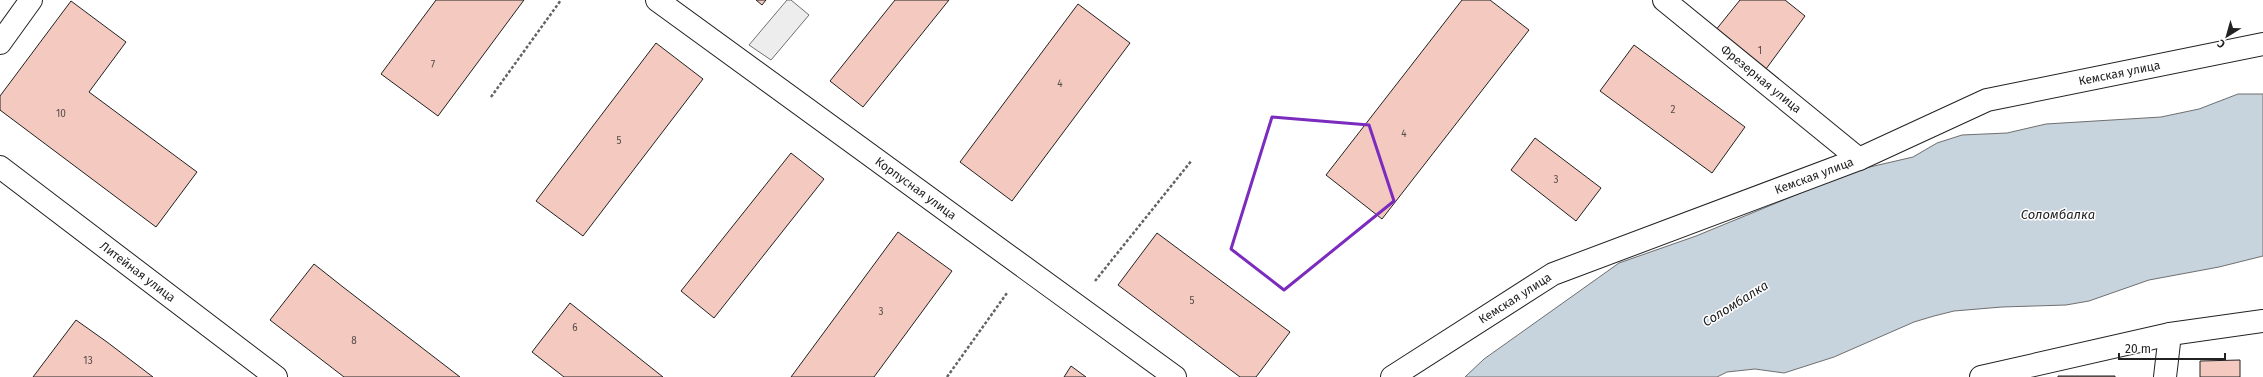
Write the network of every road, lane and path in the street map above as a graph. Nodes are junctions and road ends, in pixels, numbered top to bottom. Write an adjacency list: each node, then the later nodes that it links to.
1 (31, 0): 5 (street)
2 (561, 0): 7 (path)
3 (657, 0): 11 (street, Корпусная улица)
4 (1664, 0): 8 (street, Фрезерная улица)
5 (0, 43)
6 (2263, 44): 8 (street, Кемская улица)
7 (491, 97)
8 (1859, 159): 18 (street, Кемская улица)
9 (1192, 160): 12 (path)
10 (0, 167): 15 (street, Литейная улица)
11 (1025, 268): 12 (street, Корпусная улица); 16 (path)
12 (1076, 305): 17 (street, Корпусная улица)
13 (2263, 321): 14 (street)
14 (2170, 334): 19 (street); 20 (street)
15 (276, 377)
16 (947, 377)
17 (1175, 377)
18 (1392, 377)
19 (1981, 377)
20 (2165, 377)

